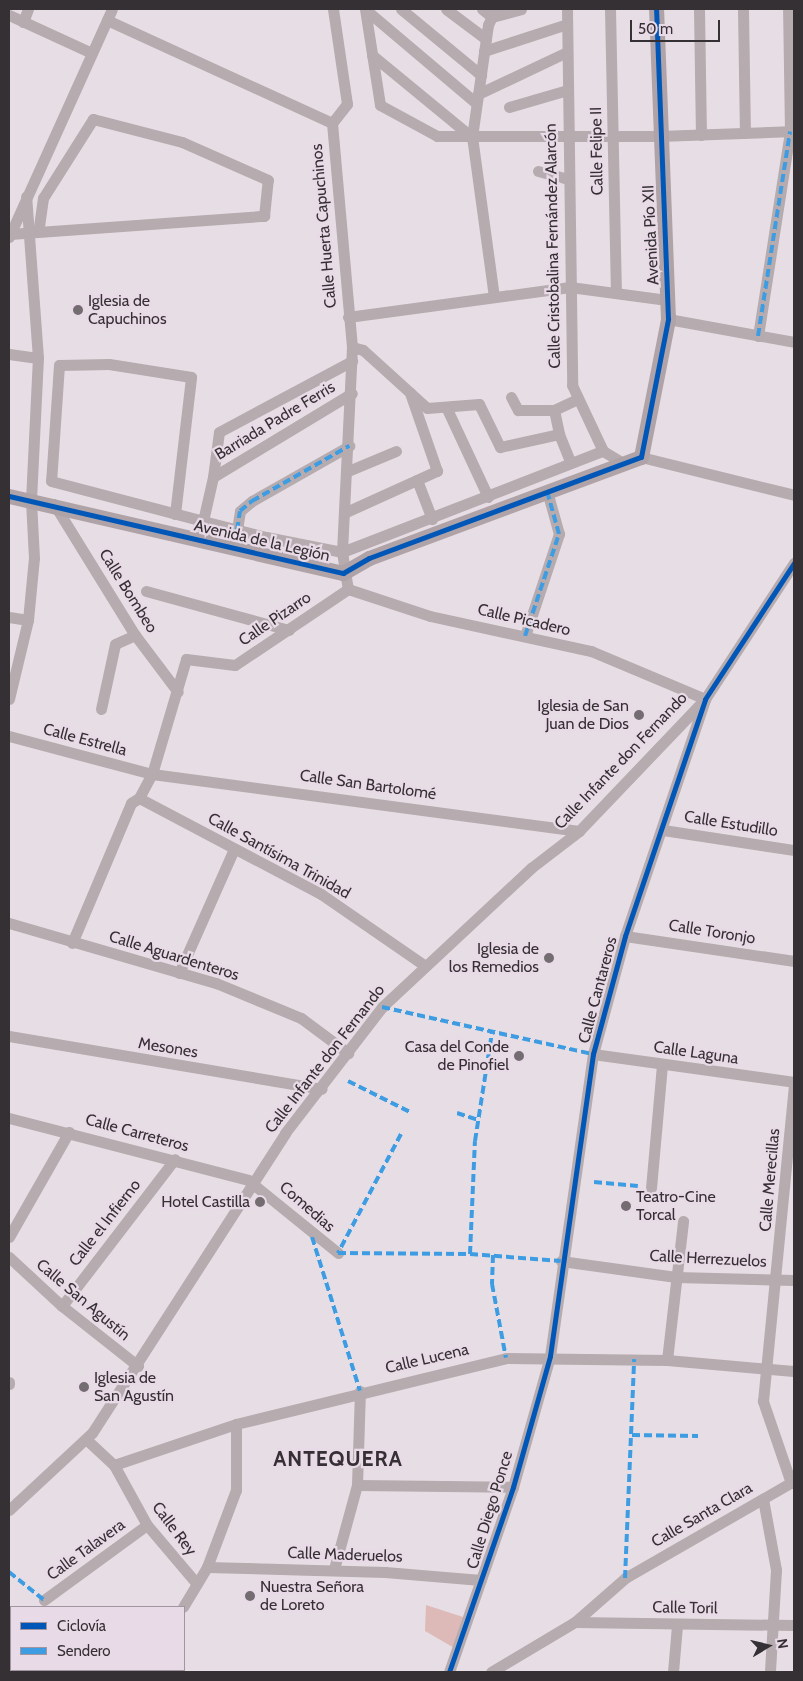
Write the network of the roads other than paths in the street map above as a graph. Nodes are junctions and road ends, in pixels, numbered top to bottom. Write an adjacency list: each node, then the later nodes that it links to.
1 (28, 9): 18 (street)
2 (112, 9): 17 (street)
3 (333, 9): 29 (street, Calle Huerta Capuchinos)
4 (401, 9): 25 (street)
5 (446, 9): 20 (street)
6 (482, 9): 15 (street)
7 (521, 9): 15 (street)
8 (567, 9): 19 (street, Calle Cristobalina Fernández Alarcón)
9 (610, 9): 34 (street, Calle Felipe II)
10 (656, 9): 35 (main road, Avenida Pío XII)
11 (699, 9): 32 (street)
12 (743, 9): 31 (street)
13 (788, 9): 30 (street)
14 (366, 10): 24 (street); 27 (street)
15 (494, 13): 20 (street)
16 (9, 16): 18 (street)
17 (107, 20): 23 (street); 29 (street)
18 (24, 22): 23 (street)
19 (567, 24): 21 (street); 22 (street, Calle Cristobalina Fernández Alarcón)
20 (486, 39): 21 (street)
21 (484, 52): 25 (street)
22 (567, 52): 26 (street, Calle Cristobalina Fernández Alarcón); 27 (street)
23 (92, 54): 39 (street)
24 (372, 55): 36 (street); 36 (street)
25 (481, 75): 27 (street)
26 (567, 90): 28 (street); 33 (street, Calle Cristobalina Fernández Alarcón)
27 (477, 99): 36 (street)
28 (509, 107)
29 (332, 123): 47 (street, Calle Huerta Capuchinos)
30 (792, 131): 31 (street); 49 (street)
31 (744, 133): 32 (street)
32 (701, 135): 35 (street)
33 (567, 136): 34 (street); 36 (street); 38 (street, Calle Cristobalina Fernández Alarcón)
34 (613, 136): 35 (street); 44 (street, Calle Felipe II)
35 (659, 136): 46 (main road, Avenida Pío XII)
36 (472, 137): 45 (street)
37 (538, 171): 38 (street)
38 (568, 179): 43 (street, Calle Cristobalina Fernández Alarcón)
39 (26, 196): 41 (street); 42 (street)
40 (39, 228): 40 (street); 41 (street)
41 (27, 233): 42 (street); 53 (street)
42 (9, 235)
43 (570, 287): 44 (street); 45 (street); 58 (street, Calle Cristobalina Fernández Alarcón)
44 (616, 293): 46 (street)
45 (494, 297): 47 (street)
46 (667, 300): 48 (main road, Avenida Pío XII)
47 (348, 317): 51 (street, Calle Huerta Capuchinos)
48 (668, 319): 49 (street); 65 (main road, Avenida Pío XII)
49 (758, 336): 50 (street)
50 (794, 342)
51 (352, 348): 54 (street, Calle Huerta Capuchinos); 55 (street)
52 (9, 354): 53 (street)
53 (38, 358): 75 (street)
54 (352, 361): 56 (street, Calle Huerta Capuchinos); 69 (street, Barriada Padre Ferris)
55 (409, 391): 59 (street); 70 (street)
56 (352, 393): 62 (street, Calle Huerta Capuchinos); 69 (street, Barriada Padre Ferris)
57 (511, 397): 60 (street)
58 (578, 399): 60 (street); 64 (street, Calle Cristobalina Fernández Alarcón)
59 (447, 409): 61 (street); 74 (street)
60 (554, 410): 61 (street)
61 (559, 434): 66 (street)
62 (349, 446): 68 (street); 81 (street)
63 (396, 451): 68 (street)
64 (603, 451): 66 (street, Avenida de la Legión); 67 (street)
65 (640, 457): 67 (main road, Avenida de la Legión); 72 (street)
66 (571, 463): 74 (street, Avenida de la Legión)
67 (625, 464): 71 (main road, Avenida de la Legión)
68 (348, 471): 77 (street)
69 (214, 477): 80 (street, Barriada Padre Ferris)
70 (417, 480): 77 (street); 79 (street)
71 (547, 491): 84 (main road, Avenida de la Legión); 92 (street)
72 (794, 495)
73 (9, 496): 75 (main road, Avenida de la Legión)
74 (488, 497): 79 (street, Avenida de la Legión)
75 (30, 500): 76 (main road, Avenida de la Legión); 89 (street)
76 (54, 504): 82 (main road, Avenida de la Legión); 91 (street, Calle Bombeo)
77 (346, 512): 83 (street)
78 (175, 514): 78 (street, Avenida de la Legión); 80 (street, Avenida de la Legión)
79 (432, 519): 83 (street, Avenida de la Legión)
80 (202, 521): 81 (street, Avenida de la Legión); 82 (street, Barriada Padre Ferris)
81 (237, 530): 83 (street, Avenida de la Legión)
82 (204, 540): 84 (main road, Avenida de la Legión)
83 (342, 552): 84 (street)
84 (343, 573): 86 (street)
85 (792, 573): 95 (street)
86 (348, 589): 90 (street, Calle Pizarro); 92 (street, Calle Picadero)
87 (146, 591): 90 (street)
88 (9, 617): 89 (street)
89 (28, 620): 94 (street)
90 (289, 630): 93 (street, Calle Pizarro)
91 (135, 635): 93 (street, Calle Bombeo); 96 (street)
92 (525, 636): 95 (street, Calle Picadero)
93 (178, 692): 98 (street, Calle Pizarro)
94 (9, 699)
95 (705, 699): 100 (street, Calle Cantareros); 101 (street, Calle Infante don Fernando)
96 (101, 709)
97 (9, 736): 98 (street, Calle Estrella)
98 (152, 774): 99 (street, Calle Pizarro); 101 (street, Calle San Bartolomé)
99 (139, 798): 102 (street, Calle Santísima Trinidad); 106 (street, Calle Pizarro)
100 (664, 830): 103 (street, Calle Estudillo); 105 (street, Calle Cantareros)
101 (579, 831): 108 (street, Calle Infante don Fernando)
102 (234, 849): 108 (street, Calle Santísima Trinidad); 109 (street)
103 (794, 850)
104 (9, 923): 106 (street, Calle Aguardenteros)
105 (626, 936): 107 (street, Calle Toronjo); 112 (street, Calle Cantareros)
106 (72, 943): 109 (street, Calle Aguardenteros)
107 (794, 961)
108 (424, 965): 111 (street, Calle Infante don Fernando)
109 (179, 972): 111 (street, Calle Aguardenteros)
110 (9, 1036): 115 (street, Mesones)
111 (348, 1053): 115 (street, Calle Infante don Fernando)
112 (594, 1054): 113 (street, Calle Laguna); 126 (street, Calle Cantareros)
113 (662, 1065): 114 (street, Calle Laguna); 121 (street)
114 (794, 1084): 119 (street, Calle Merecillas)
115 (322, 1089): 120 (street, Calle Infante don Fernando)
116 (9, 1118): 117 (street, Calle Carreteros)
117 (69, 1132): 118 (street, Calle Carreteros); 123 (street)
118 (175, 1159): 120 (street, Calle Carreteros); 130 (street, Calle el Infierno)
119 (791, 1164): 128 (street, Calle Merecillas)
120 (256, 1184): 124 (street, Comedias); 133 (street, Calle Infante don Fernando)
121 (651, 1188)
122 (683, 1221): 127 (street)
123 (9, 1238)
124 (338, 1253)
125 (9, 1257): 130 (street, Calle San Agustín)
126 (561, 1261): 127 (street, Calle Herrezuelos); 131 (street, Calle Cantareros)
127 (676, 1277): 128 (street, Calle Herrezuelos); 132 (street)
128 (776, 1278): 129 (street, Calle Herrezuelos); 134 (street, Calle Merecillas)
129 (794, 1280)
130 (62, 1306): 133 (street, Calle San Agustín)
131 (550, 1356): 132 (street, Calle Lucena); 136 (street, Calle Lucena); 142 (street, Calle Diego Ponce)
132 (667, 1360): 134 (street, Calle Lucena)
133 (138, 1366): 138 (street, Calle Infante don Fernando)
134 (766, 1370): 135 (street, Calle Lucena); 140 (street, Calle Merecillas)
135 (794, 1372)
136 (360, 1391): 137 (street, Calle Lucena); 141 (street)
137 (236, 1424): 139 (street, Calle Lucena); 146 (street)
138 (86, 1440): 139 (street); 144 (street, Calle Infante don Fernando)
139 (114, 1465): 145 (street, Calle Rey)
140 (793, 1482): 143 (street, Calle Santa Clara)
141 (357, 1485): 142 (street); 147 (street)
142 (513, 1487): 148 (street, Calle Diego Ponce)
143 (763, 1499): 152 (street, Calle Santa Clara); 153 (street)
144 (11, 1506)
145 (147, 1525): 149 (street, Calle Rey); 150 (street, Calle Talavera)
146 (207, 1567): 147 (street, Calle Maderuelos); 149 (street)
147 (334, 1569): 148 (street, Calle Maderuelos)
148 (481, 1580): 156 (street, Calle Diego Ponce)
149 (197, 1584): 151 (street)
150 (44, 1600)
151 (184, 1606)
152 (575, 1622): 154 (street, Calle Toril); 157 (street, Calle Santa Clara)
153 (776, 1624): 154 (street, Calle Toril); 155 (street, Calle Toril); 159 (street)
154 (677, 1625): 158 (street)
155 (794, 1625)
156 (449, 1671)
157 (491, 1672)
158 (673, 1672)
159 (770, 1672)

